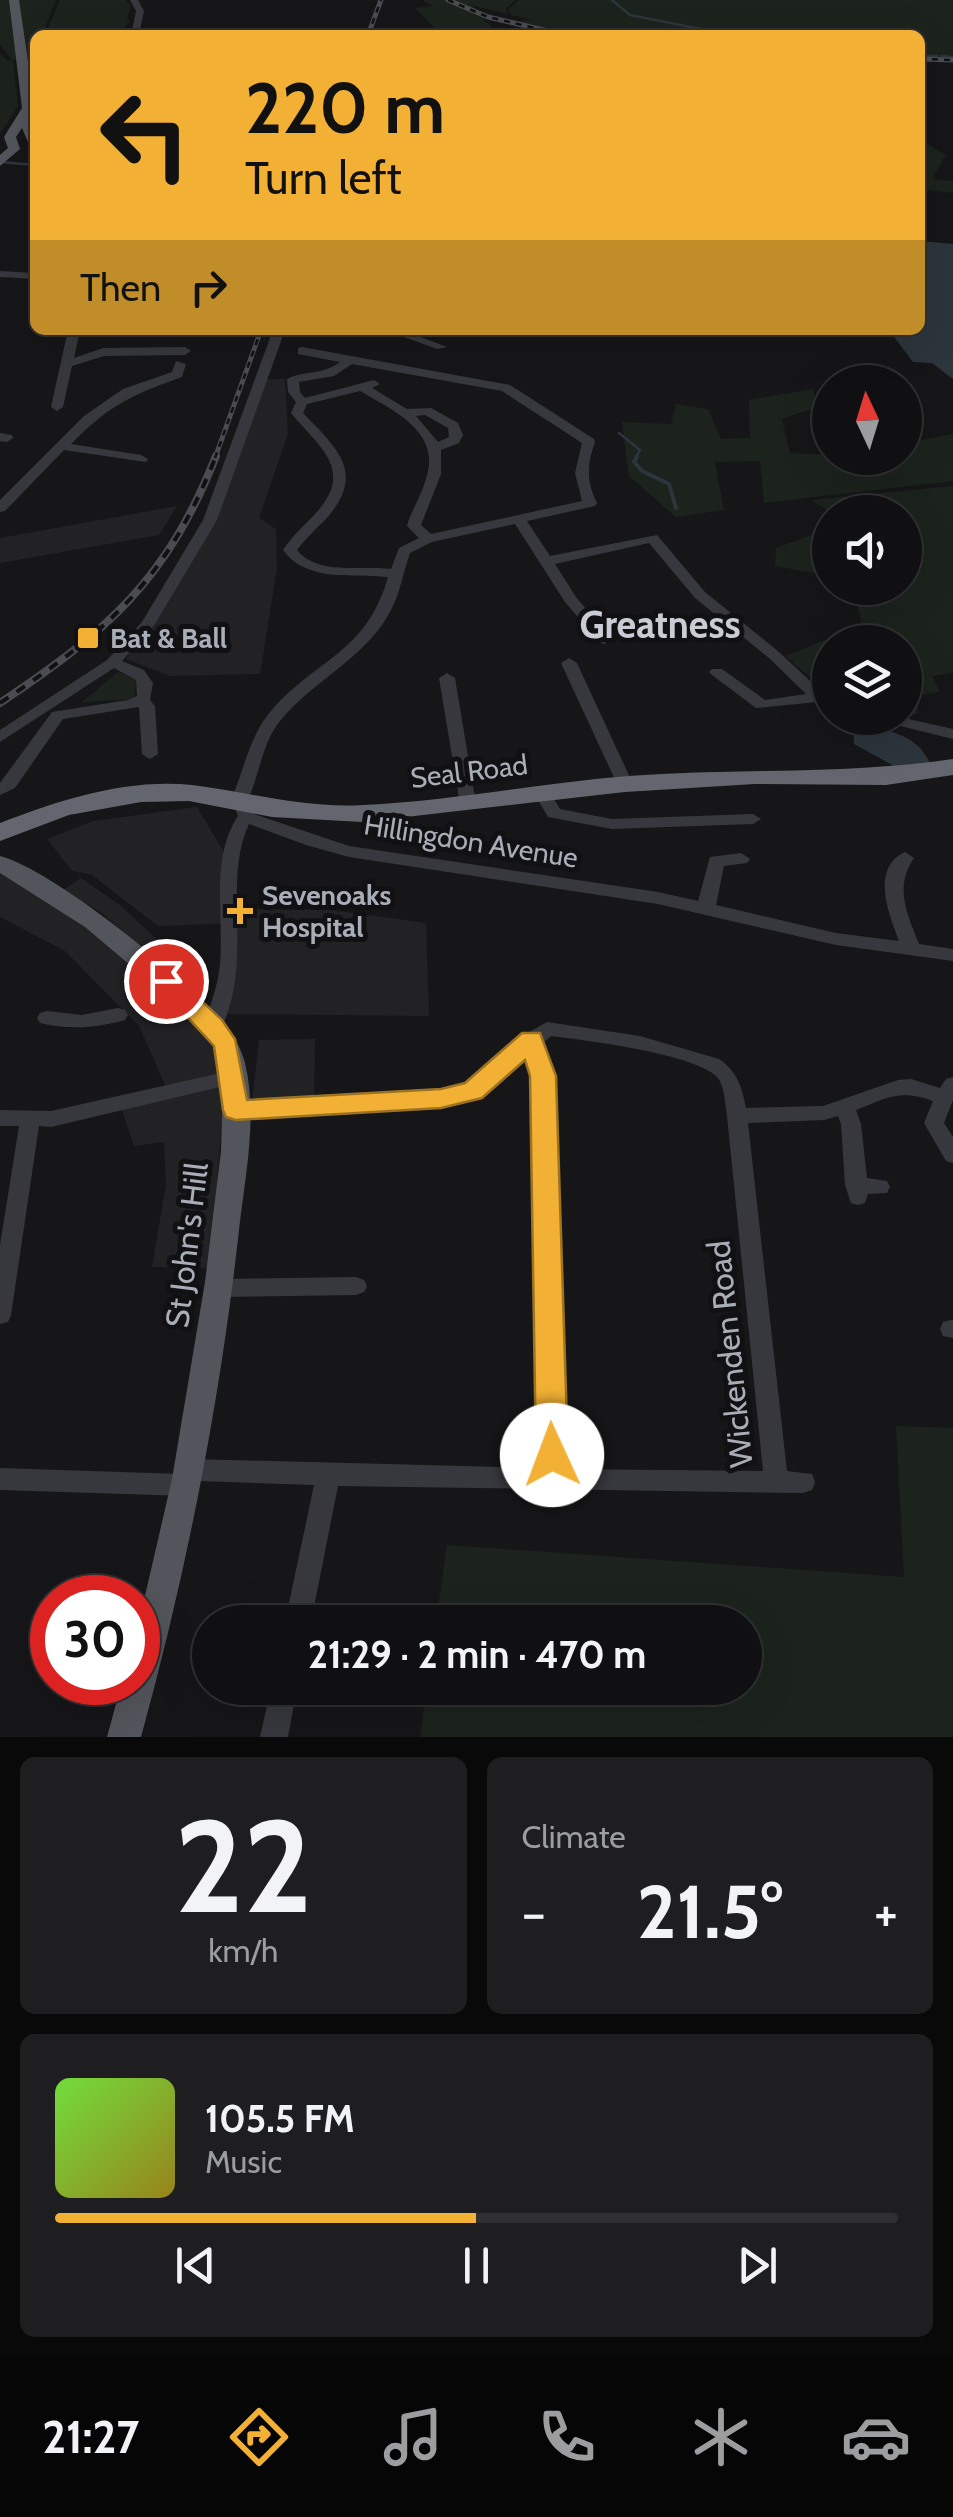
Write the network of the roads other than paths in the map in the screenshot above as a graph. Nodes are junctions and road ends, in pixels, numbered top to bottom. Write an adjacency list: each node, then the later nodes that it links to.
1 (14, 0): 6 (main road)
2 (24, 0): 4 (main road)
3 (134, 0): 5 (street)
4 (30, 30)
5 (136, 30)
6 (30, 85)
7 (30, 102): 9 (main road)
8 (30, 136): 9 (main road)
9 (13, 137): 11 (main road)
10 (30, 137): 12 (main road)
11 (0, 162)
12 (0, 172)
13 (0, 274): 14 (street)
14 (30, 276)
15 (277, 335): 35 (street)
16 (407, 335): 22 (street)
17 (73, 336): 19 (street); 21 (street)
18 (302, 351): 20 (street)
19 (103, 352): 21 (street); 26 (street)
20 (349, 360): 22 (street); 23 (street)
21 (67, 364): 24 (street)
22 (402, 368): 30 (street)
23 (302, 402): 25 (street); 33 (street)
24 (57, 407)
25 (404, 413): 27 (street); 27 (street)
26 (61, 446): 28 (street); 29 (street)
27 (434, 448): 31 (street)
28 (141, 459)
29 (0, 508)
30 (520, 520): 31 (street); 32 (street)
31 (428, 539): 33 (street)
32 (547, 562): 34 (street); 39 (street)
33 (394, 574): 51 (street)
34 (605, 640)
35 (112, 662): 40 (street); 44 (street)
36 (569, 663): 47 (street)
37 (447, 678): 50 (street)
38 (722, 682): 41 (street)
39 (812, 688)
40 (142, 700): 45 (street); 48 (street)
41 (812, 700)
42 (922, 727): 43 (street)
43 (953, 734)
44 (0, 737)
45 (150, 754)
46 (950, 771): 47 (highway, Seal Road)
47 (625, 784): 49 (highway, Seal Road)
48 (0, 790)
49 (544, 795): 50 (highway, Seal Road); 52 (street)
50 (468, 804): 51 (highway, Seal Road)
51 (244, 807): 53 (highway, Seal Road); 57 (street, Hillingdon Avenue); 62 (street)
52 (747, 817)
53 (0, 833)
54 (905, 858): 58 (street)
55 (741, 859): 57 (street)
56 (0, 863): 62 (main road, St John's Hill)
57 (706, 908): 58 (street, Hillingdon Avenue)
58 (911, 948): 59 (street, Hillingdon Avenue)
59 (953, 955)
60 (118, 1015): 61 (street)
61 (47, 1018)
62 (213, 1026): 64 (main road, St John's Hill)
63 (531, 1040): 67 (street); 68 (street, Wickenden Road); 77 (street)
64 (234, 1077): 67 (main road, St John's Hill); 70 (street)
65 (948, 1090): 66 (street); 71 (street)
66 (845, 1108): 68 (street); 72 (street)
67 (236, 1110): 74 (main road, St John's Hill)
68 (737, 1116): 80 (street, Wickenden Road)
69 (0, 1118): 70 (street)
70 (30, 1121): 75 (street)
71 (953, 1155)
72 (880, 1187)
73 (357, 1286): 74 (street)
74 (218, 1288): 78 (main road, St John's Hill)
75 (1, 1301)
76 (328, 1475): 77 (street, Wickenden Road); 78 (street, Wickenden Road); 82 (street)
77 (552, 1476): 80 (street, Wickenden Road)
78 (189, 1478): 79 (street, Wickenden Road); 84 (main road, St John's Hill)
79 (0, 1479)
80 (776, 1480): 81 (street)
81 (804, 1482)
82 (301, 1605)
83 (281, 1705): 85 (street)
84 (124, 1737)
85 (274, 1737)

